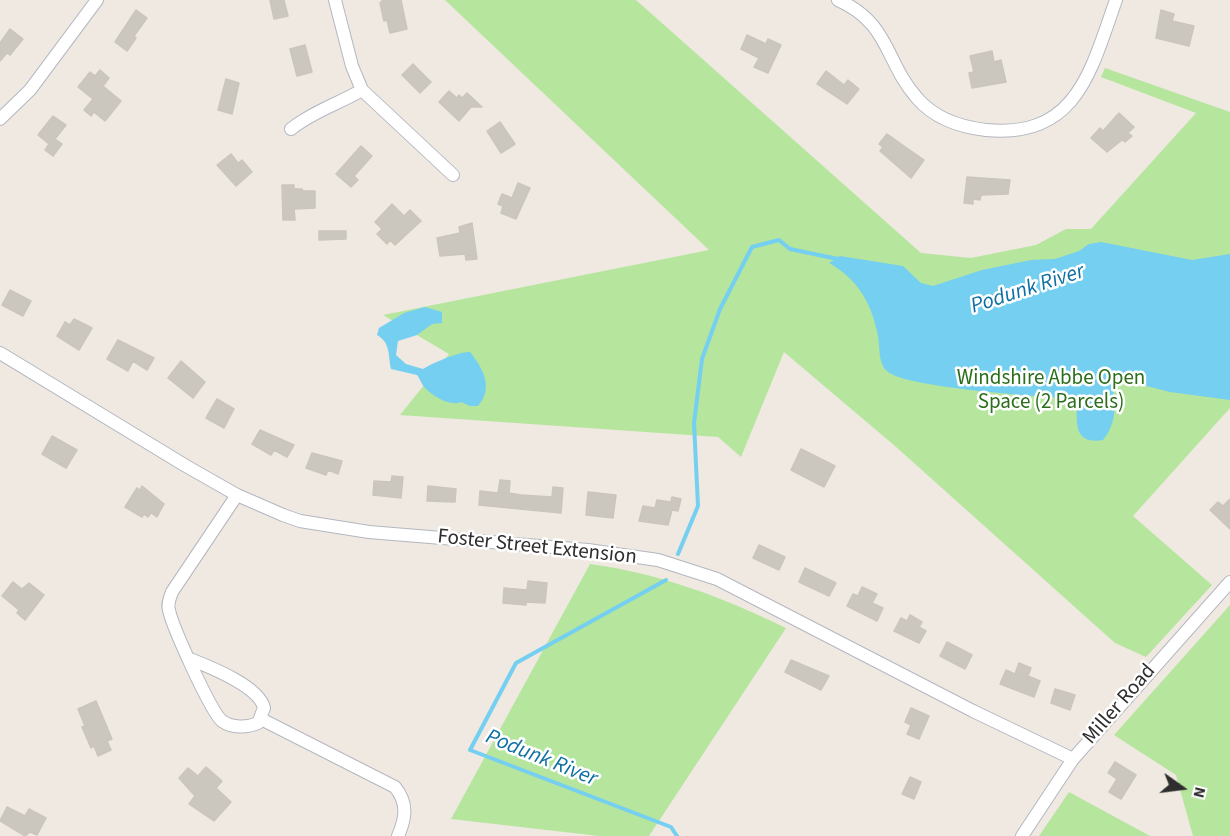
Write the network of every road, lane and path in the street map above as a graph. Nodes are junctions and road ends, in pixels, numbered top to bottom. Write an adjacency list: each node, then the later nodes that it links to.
1 (97, 0): 6 (street)
2 (335, 0): 5 (street)
3 (838, 0): 4 (street)
4 (1116, 0)
5 (362, 90): 7 (street); 8 (street)
6 (0, 119)
7 (291, 129)
8 (453, 175)
9 (0, 352): 10 (street, Foster Street Extension)
10 (237, 495): 12 (street); 14 (street, Foster Street Extension)
11 (1230, 582): 14 (street, Miller Road)
12 (190, 659): 13 (street); 13 (street)
13 (261, 719): 15 (street)
14 (1073, 759): 16 (street, Miller Road)
15 (398, 836)
16 (1022, 836)

